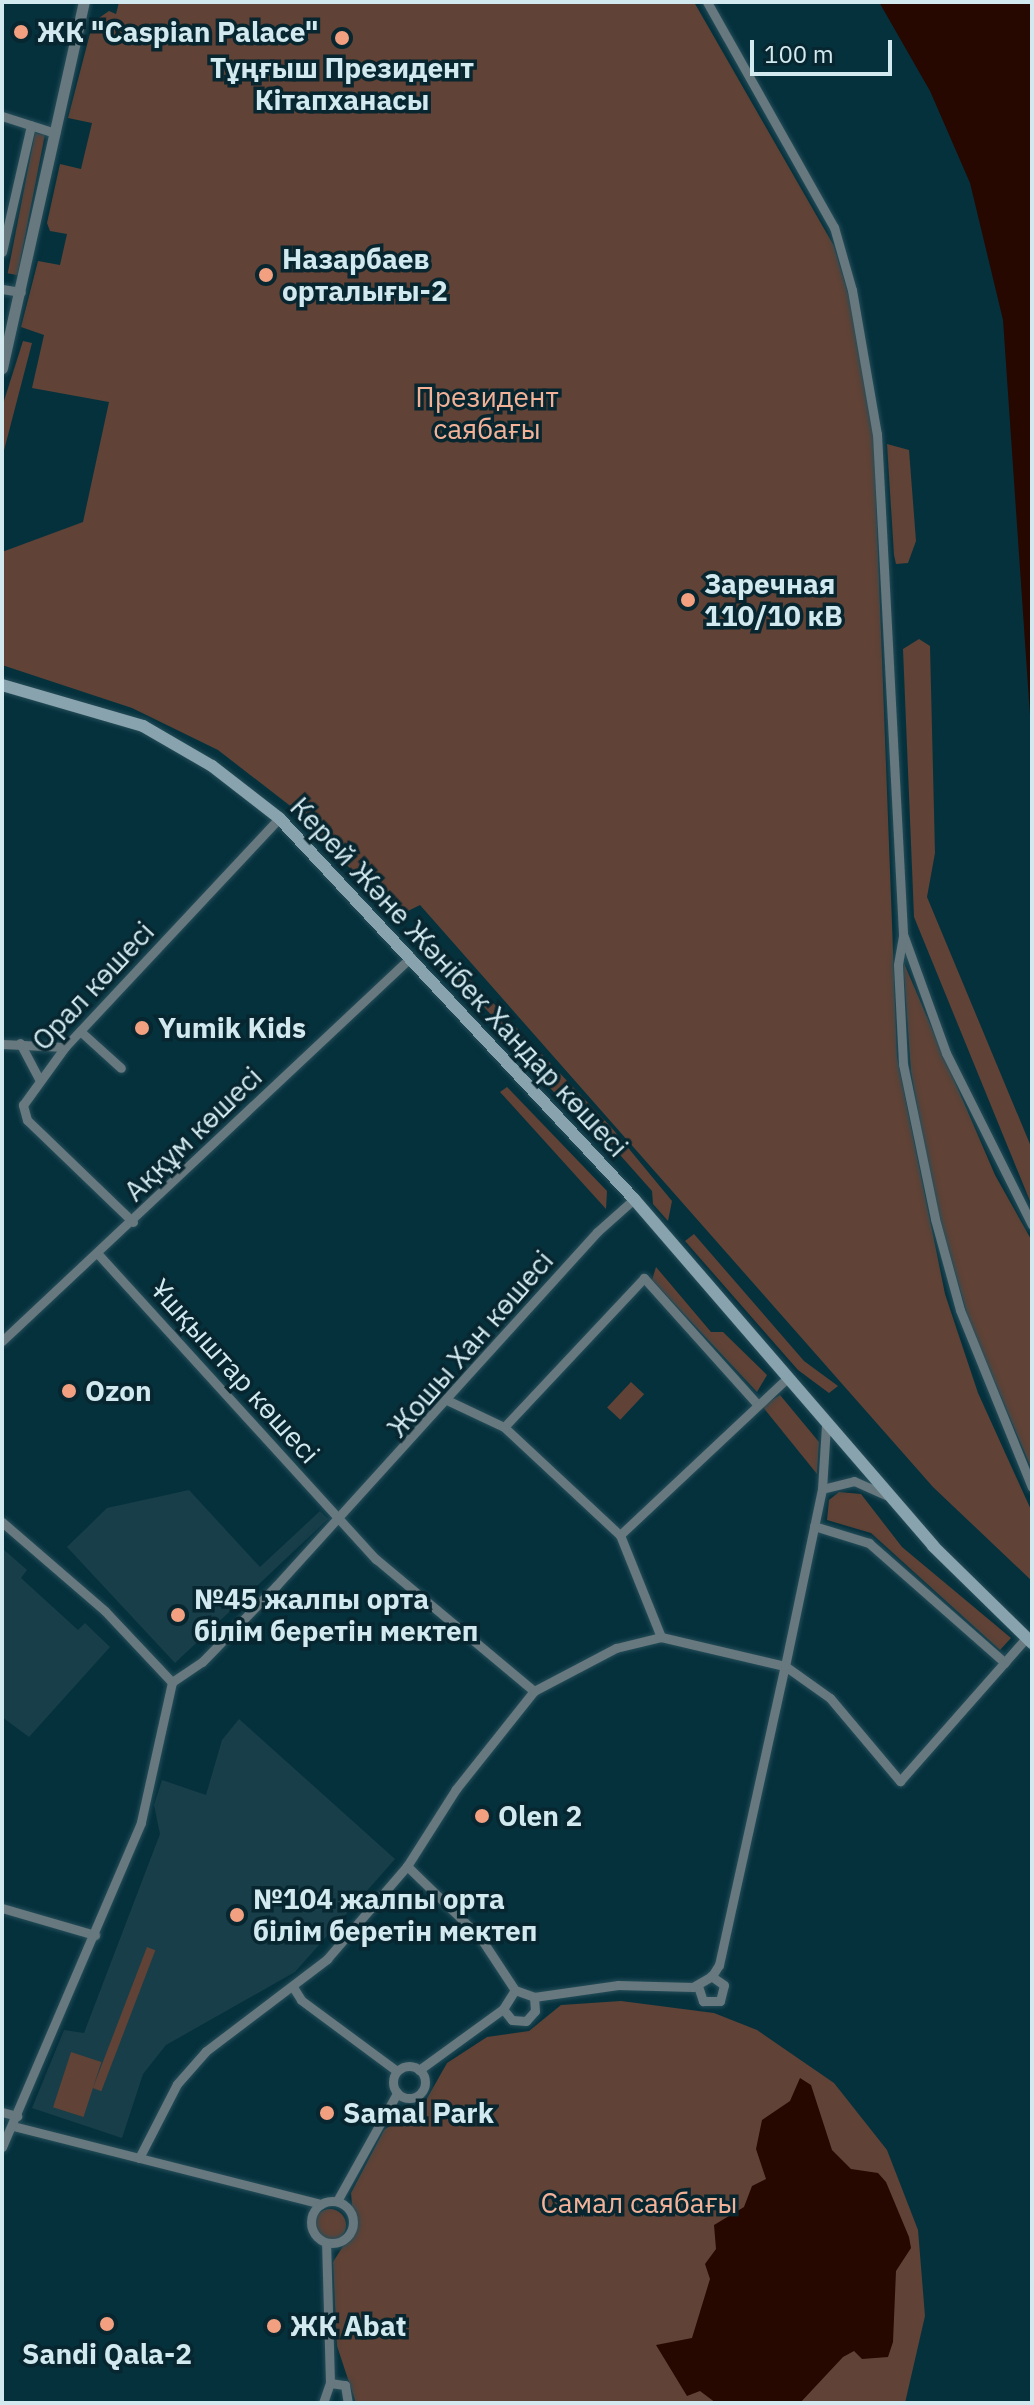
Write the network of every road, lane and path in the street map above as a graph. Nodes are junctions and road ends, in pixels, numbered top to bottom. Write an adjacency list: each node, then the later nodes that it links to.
1 (84, 2): 5 (street)
2 (707, 2): 14 (street)
3 (2, 116): 4 (street)
4 (31, 125): 5 (street); 6 (street)
5 (55, 133): 8 (street)
6 (2, 252)
7 (2, 289): 8 (street)
8 (21, 292): 10 (street)
9 (2, 311): 10 (street)
10 (15, 314): 11 (street)
11 (2, 368)
12 (2, 685): 13 (main road, Керей Және Жәнібек Хандар көшесі)
13 (279, 818): 15 (main road, Керей Және Жәнібек Хандар көшесі); 16 (street, Орал көшесі)
14 (903, 934): 24 (street); 32 (street)
15 (411, 957): 22 (main road, Керей Және Жәнібек Хандар көшесі); 23 (street, Аққұм көшесі)
16 (80, 1031): 19 (street, Орал көшесі); 20 (street)
17 (20, 1043): 18 (street); 19 (street); 21 (street)
18 (2, 1044)
19 (65, 1047): 21 (street, Орал көшесі)
20 (121, 1068)
21 (39, 1079): 23 (street, Орал көшесі)
22 (634, 1199): 27 (main road, Керей Және Жәнібек Хандар көшесі); 28 (street, Жошы Хан көшесі)
23 (133, 1222): 25 (street, Аққұм көшесі)
24 (1032, 1225)
25 (98, 1254): 26 (street, Аққұм көшесі); 35 (street, Ұшқыштар көшесі)
26 (2, 1341)
27 (786, 1379): 29 (street); 30 (main road, Керей Және Жәнібек Хандар көшесі)
28 (449, 1401): 31 (street); 35 (street, Жошы Хан көшесі)
29 (758, 1405): 31 (street); 38 (street)
30 (826, 1425): 33 (street); 34 (main road, Керей Және Жәнібек Хандар көшесі)
31 (504, 1427): 38 (street)
32 (1032, 1487)
33 (822, 1489): 34 (street); 37 (street)
34 (888, 1496): 40 (main road, Керей Және Жәнібек Хандар көшесі)
35 (339, 1518): 43 (street, Жошы Хан көшесі); 44 (street, Ұшқыштар көшесі)
36 (2, 1522): 43 (street)
37 (814, 1526): 41 (street); 42 (street)
38 (620, 1535): 39 (street)
39 (661, 1637): 42 (street); 44 (street)
40 (1029, 1640): 41 (street)
41 (1005, 1663): 42 (street)
42 (785, 1666): 48 (street)
43 (172, 1682): 47 (street)
44 (534, 1691): 45 (street)
45 (407, 1866): 50 (street); 51 (street)
46 (2, 1908): 47 (street)
47 (95, 1935): 58 (street)
48 (711, 1976): 49 (street); 49 (street)
49 (698, 1986): 52 (street)
50 (293, 1987): 55 (street); 60 (street)
51 (515, 1990): 52 (street); 53 (street)
52 (534, 1997): 53 (street)
53 (503, 2009): 54 (street)
54 (419, 2070): 55 (street); 56 (street)
55 (397, 2071): 56 (street)
56 (397, 2093): 61 (street)
57 (2, 2112): 58 (street)
58 (15, 2121): 59 (street); 60 (street)
59 (2, 2147)
60 (139, 2158): 62 (street)
61 (337, 2201): 62 (street); 63 (street)
62 (321, 2204): 63 (street)
63 (326, 2243): 64 (street)
64 (330, 2383): 65 (street); 66 (street)
65 (323, 2403)
66 (348, 2403)

